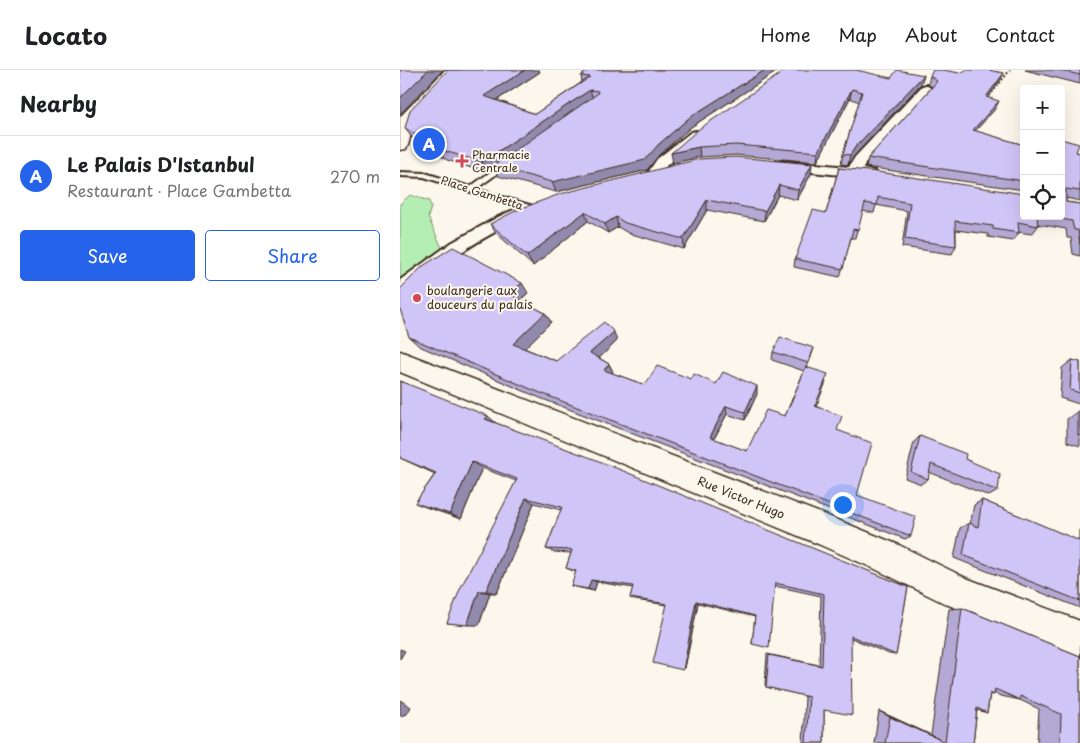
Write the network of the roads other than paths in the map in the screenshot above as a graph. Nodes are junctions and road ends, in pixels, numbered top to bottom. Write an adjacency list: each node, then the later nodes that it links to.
1 (454, 70): 4 (street)
2 (926, 89): 8 (street)
3 (708, 127): 10 (street)
4 (401, 137)
5 (518, 157): 13 (lane)
6 (765, 164): 8 (street)
7 (679, 167): 10 (street)
8 (854, 172): 11 (street)
9 (400, 174): 13 (lane, Place Gambetta)
10 (654, 174): 12 (street)
11 (886, 175)
12 (637, 178)
13 (471, 189): 15 (lane, Place Gambetta)
14 (548, 202): 15 (street)
15 (530, 208): 16 (street, Place Gambetta)
16 (400, 291)
17 (400, 361): 18 (street, Rue Victor Hugo)
18 (1080, 640)

